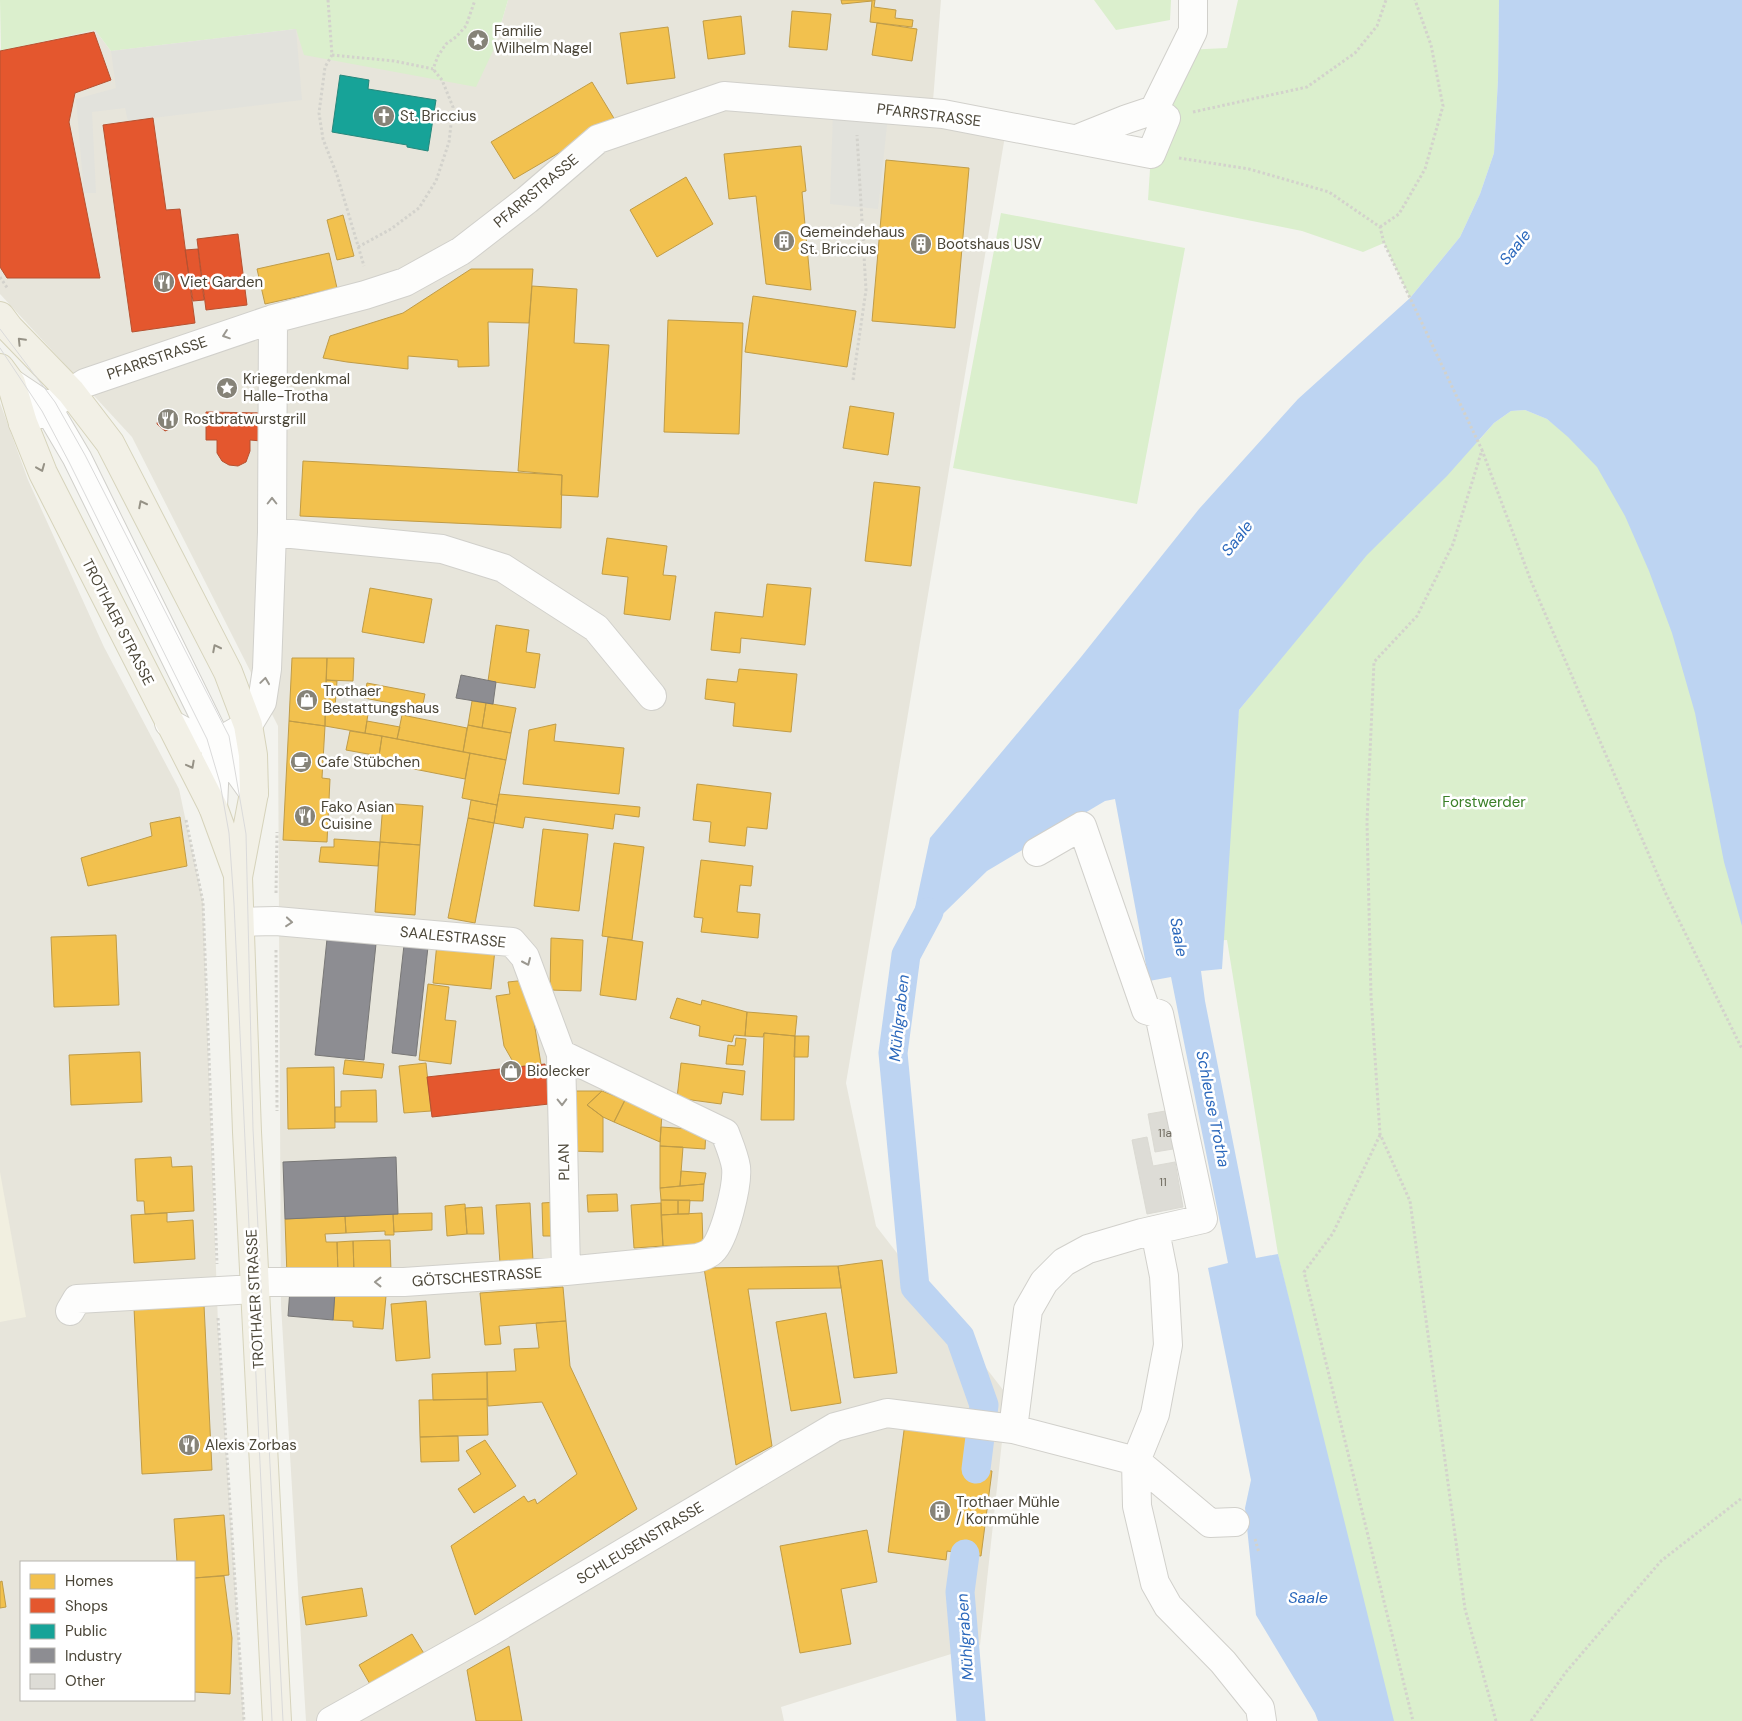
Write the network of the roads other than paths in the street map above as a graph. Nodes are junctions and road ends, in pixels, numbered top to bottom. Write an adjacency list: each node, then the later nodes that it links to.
1 (1193, 0): 2 (street)
2 (1160, 114): 3 (street); 3 (street, PFARRSTRASSE)
3 (1076, 139): 5 (street, PFARRSTRASSE)
4 (0, 316): 6 (main road, TROTHAER STRASSE, one-way to 4)
5 (273, 319): 8 (street, PFARRSTRASSE, one-way to 8); 11 (street, one-way to 5)
6 (44, 365): 8 (main road, TROTHAER STRASSE); 9 (street)
7 (5, 375): 9 (street); 10 (main road, TROTHAER STRASSE)
8 (71, 392): 9 (street, PFARRSTRASSE); 14 (main road, TROTHAER STRASSE, one-way to 8)
9 (48, 407): 10 (street, PFARRSTRASSE); 15 (street)
10 (23, 423): 13 (main road, TROTHAER STRASSE, one-way to 13)
11 (272, 532): 12 (street); 14 (street, one-way to 11)
12 (652, 696)
13 (169, 723): 15 (street); 17 (main road, TROTHAER STRASSE, one-way to 17)
14 (248, 725): 15 (street); 16 (main road, TROTHAER STRASSE)
15 (216, 740): 16 (street); 17 (street)
16 (254, 793): 19 (main road, TROTHAER STRASSE)
17 (213, 807): 19 (main road, TROTHAER STRASSE)
18 (1036, 852): 22 (street)
19 (238, 877): 20 (main road, TROTHAER STRASSE)
20 (240, 922): 21 (street, SAALESTRASSE, one-way to 21); 24 (main road, TROTHAER STRASSE)
21 (561, 1054): 23 (street, PLAN, one-way to 23); 23 (street, GÖTSCHESTRASSE)
22 (1155, 1230): 26 (street); 27 (street)
23 (566, 1271): 24 (street, GÖTSCHESTRASSE, one-way to 24)
24 (255, 1285): 25 (street, GÖTSCHESTRASSE); 29 (main road, TROTHAER STRASSE)
25 (70, 1311)
26 (1013, 1429): 27 (street, SCHLEUSENSTRASSE); 30 (street, SCHLEUSENSTRASSE)
27 (1136, 1461): 28 (street); 31 (street)
28 (1235, 1522)
29 (277, 1721)
30 (331, 1721)
31 (1262, 1721)

